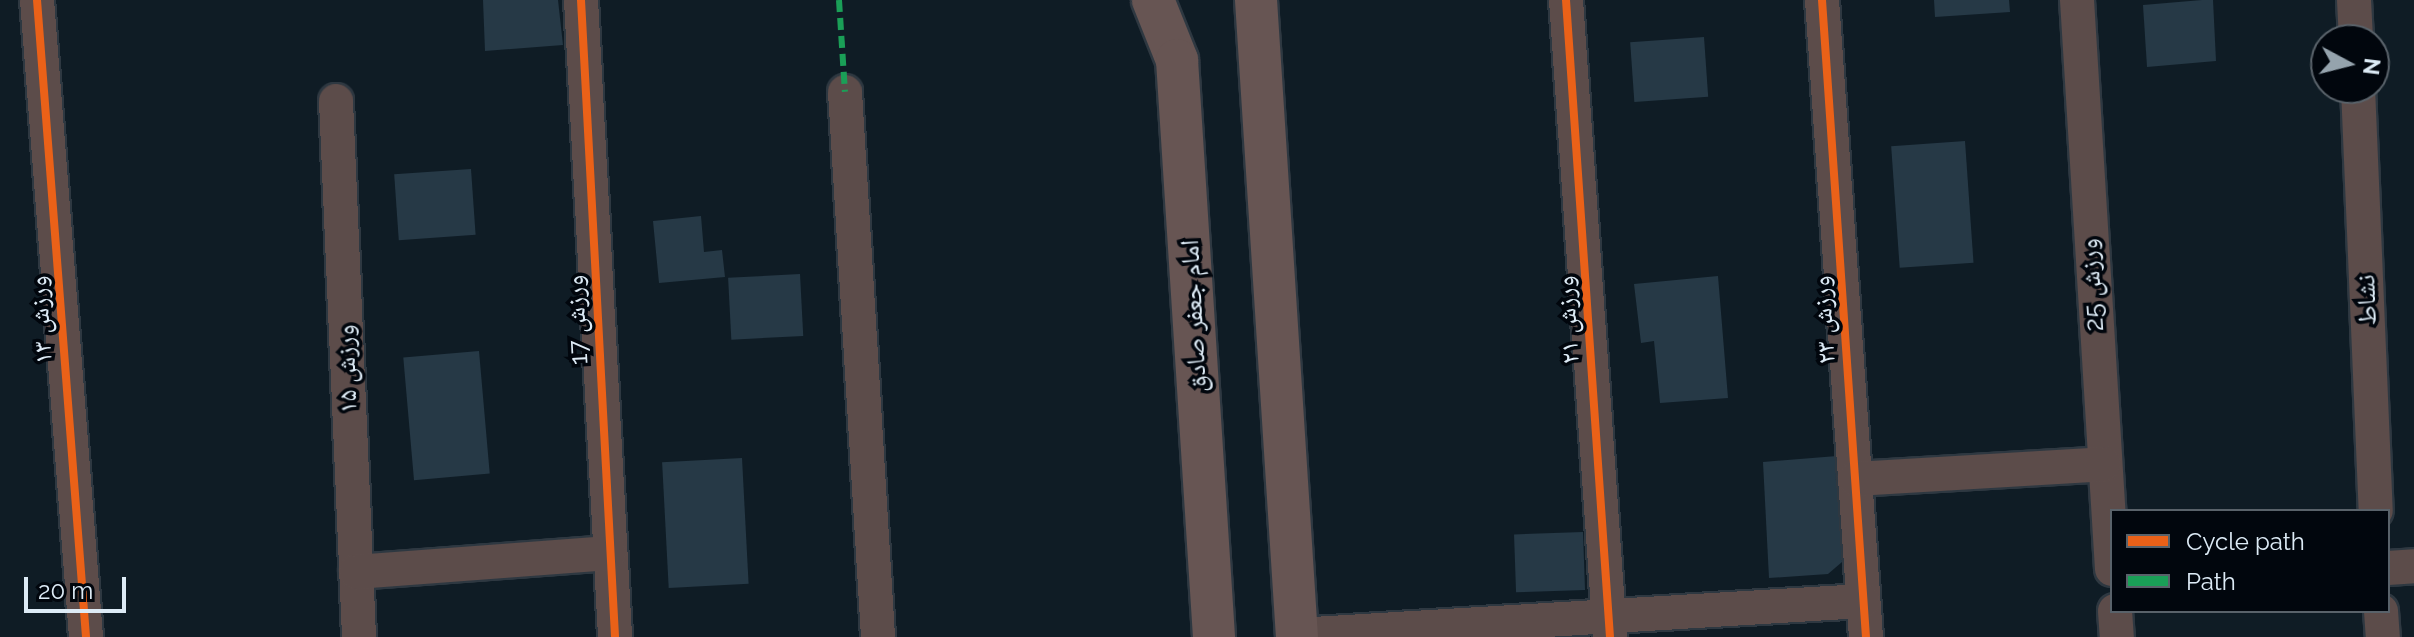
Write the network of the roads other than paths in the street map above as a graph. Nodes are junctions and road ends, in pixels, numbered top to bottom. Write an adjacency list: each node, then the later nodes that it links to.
1 (37, 0): 26 (street, ورزش ۱۳)
2 (581, 0): 17 (street, ورزش 17)
3 (1153, 0): 30 (main road, امام جعفر صادق)
4 (1256, 0): 25 (main road)
5 (1566, 0): 24 (street, ورزش ۲۱)
6 (1822, 0): 14 (street, ورزش ۲۳)
7 (2077, 0): 13 (street, ورزش 25)
8 (2354, 0): 9 (street)
9 (2355, 24)
10 (845, 92): 29 (street)
11 (336, 101): 20 (street, ورزش ۱۵)
12 (2359, 104): 15 (street, نشاط)
13 (2104, 464): 14 (street); 16 (street, ورزش 25)
14 (1855, 479): 21 (street, ورزش ۲۳)
15 (2376, 509)
16 (2110, 543)
17 (609, 553): 20 (street); 28 (street, ورزش 17)
18 (2414, 566): 19 (street)
19 (2390, 568)
20 (356, 572): 27 (street, ورزش ۱۵)
21 (1863, 601): 24 (street); 31 (street, ورزش ۲۳)
22 (2115, 613): 32 (street)
23 (2381, 613): 33 (street)
24 (1609, 625): 25 (street)
25 (1297, 636)
26 (86, 637)
27 (359, 637)
28 (615, 637)
29 (878, 637)
30 (1214, 637)
31 (1866, 637)
32 (2117, 637)
33 (2383, 637)

